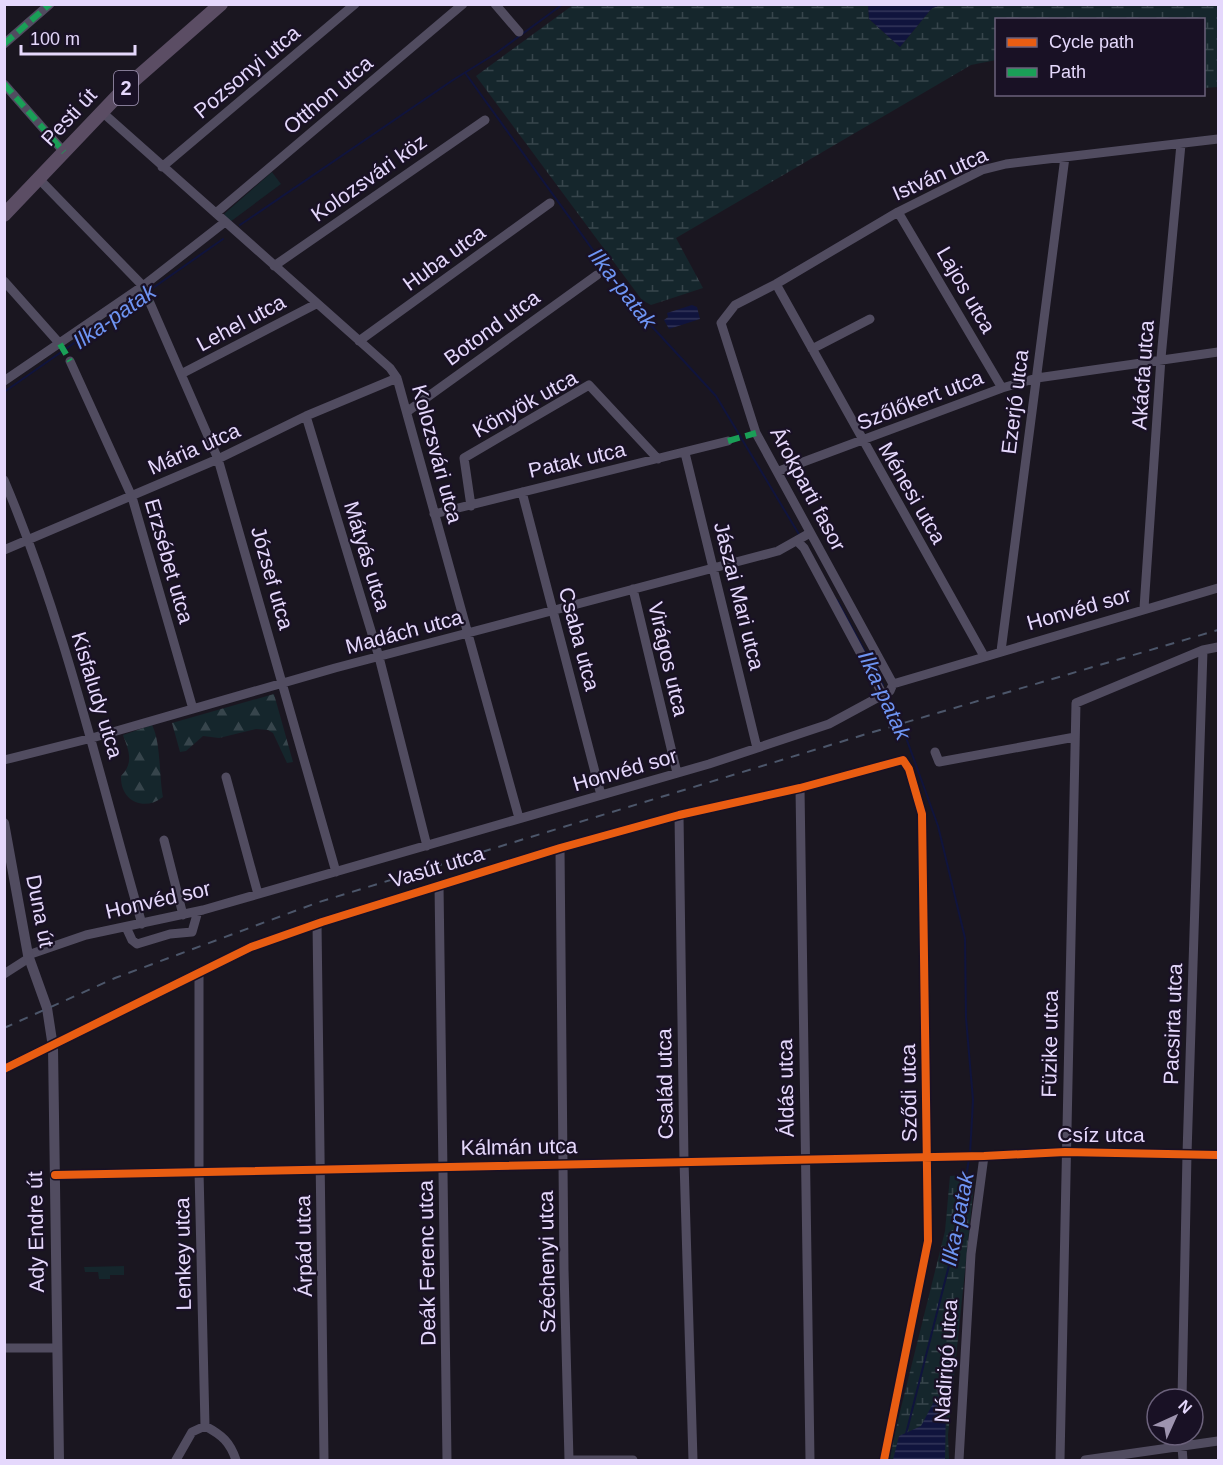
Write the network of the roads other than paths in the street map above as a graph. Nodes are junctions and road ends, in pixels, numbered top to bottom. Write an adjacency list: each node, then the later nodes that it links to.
1 (50, 4): 7 (street)
2 (221, 4): 9 (main road, Pesti út / 2)
3 (355, 4): 15 (street, Pozsonyi utca)
4 (463, 4): 19 (street, Otthon utca)
5 (495, 4): 6 (street)
6 (519, 32)
7 (4, 44)
8 (4, 84): 13 (street)
9 (102, 112): 13 (main road, Pesti út / 2); 15 (street, Kolozsvári utca)
10 (485, 120): 22 (street, Kolozsvári köz)
11 (1218, 139): 12 (street, István utca)
12 (1181, 144): 14 (street, István utca); 35 (street, Akácfa utca)
13 (64, 152): 16 (main road, Pesti út / 2)
14 (1065, 157): 18 (street, István utca); 39 (street, Ezerjó utca)
15 (162, 167): 19 (street, Kolozsvári utca)
16 (40, 180): 20 (main road, Pesti út / 2); 26 (street)
17 (550, 203): 31 (street, Huba utca)
18 (898, 212): 25 (street, István utca); 41 (street, Lajos utca)
19 (216, 213): 21 (street, Kolozsvári utca)
20 (4, 215)
21 (228, 225): 22 (street, Kolozsvári utca); 26 (street)
22 (274, 266): 28 (street, Kolozsvári utca)
23 (597, 275): 42 (street, Botond utca)
24 (4, 281): 32 (street)
25 (776, 284): 29 (street, István utca); 33 (street, Ménesi utca)
26 (142, 286): 32 (street)
27 (150, 303): 37 (street, József utca)
28 (316, 304): 31 (street, Kolozsvári utca); 37 (street, Lehel utca)
29 (735, 305): 49 (street, Árokparti fasor)
30 (870, 319): 33 (street)
31 (359, 341): 38 (street, Kolozsvári utca)
32 (60, 344): 40 (street)
33 (812, 349): 45 (street, Ménesi utca)
34 (1218, 352): 35 (street, Szőlőkert utca)
35 (1161, 358): 39 (street, Szőlőkert utca); 61 (street, Akácfa utca)
36 (70, 361): 52 (street, Erzsébet utca)
37 (183, 373): 47 (street, József utca)
38 (397, 378): 42 (street, Kolozsvári utca); 43 (street, Mária utca)
39 (1037, 378): 41 (street, Szőlőkert utca); 66 (street, Ezerjó utca)
40 (4, 381)
41 (1002, 388): 45 (street, Szőlőkert utca)
42 (408, 411): 54 (street, Kolozsvári utca)
43 (306, 417): 47 (street, Mária utca); 68 (street, Mátyás utca)
44 (728, 441): 46 (street, Patak utca)
45 (862, 441): 49 (street, Szőlőkert utca); 67 (street, Ménesi utca)
46 (685, 453): 48 (street, Patak utca); 58 (street, Jászai Mari utca)
47 (218, 459): 52 (street, Mária utca); 69 (street, József utca)
48 (657, 459): 51 (street, Patak utca); 53 (street, Könyök utca)
49 (779, 471): 55 (street, Árokparti fasor)
50 (4, 480): 56 (street, Kisfaludy utca)
51 (522, 492): 53 (street, Patak utca); 62 (street, Csaba utca)
52 (132, 496): 56 (street, Mária utca); 71 (street, Erzsébet utca)
53 (471, 506): 54 (street, Patak utca)
54 (434, 514): 63 (street, Kolozsvári utca)
55 (803, 538): 58 (street, Madách utca); 70 (street, Árokparti fasor); 70 (street, Árokparti fasor)
56 (30, 540): 57 (street, Mária utca); 73 (street, Kisfaludy utca)
57 (4, 550)
58 (714, 568): 60 (street, Madách utca); 74 (street, Jászai Mari utca)
59 (1218, 588): 61 (street, Honvéd sor)
60 (633, 589): 62 (street, Madách utca); 78 (street, Virágos utca)
61 (1144, 608): 66 (street, Honvéd sor)
62 (553, 610): 63 (street, Madách utca); 81 (street, Csaba utca)
63 (467, 634): 68 (street, Madách utca); 83 (street, Kolozsvári utca)
64 (1218, 647): 65 (street)
65 (1203, 650): 72 (street, Füzike utca); 104 (street, Pacsirta utca)
66 (1001, 651): 67 (street, Honvéd sor)
67 (984, 656): 70 (street, Honvéd sor)
68 (379, 657): 69 (street, Madách utca); 86 (street, Mátyás utca)
69 (284, 683): 71 (street, Madách utca); 89 (street, József utca)
70 (887, 691): 74 (street, Honvéd sor)
71 (194, 709): 73 (street, Madách utca)
72 (1075, 736): 75 (street); 103 (street, Füzike utca)
73 (92, 738): 76 (street, Madách utca); 95 (street, Kisfaludy utca)
74 (757, 748): 78 (street, Honvéd sor)
75 (935, 752)
76 (4, 760)
77 (903, 760): 80 (street, Vasút utca); 106 (street, Sződi utca)
78 (677, 773): 81 (street, Honvéd sor)
79 (226, 777): 91 (street)
80 (800, 788): 82 (street, Vasút utca); 108 (street, Áldás utca)
81 (602, 795): 83 (street, Honvéd sor)
82 (679, 815): 87 (street, Vasút utca); 109 (street, Család utca)
83 (519, 818): 86 (street, Honvéd sor)
84 (4, 823): 88 (street, Duna út)
85 (164, 840): 93 (street)
86 (427, 846): 89 (street, Honvéd sor)
87 (560, 848): 90 (street, Vasút utca); 110 (street, Széchenyi utca)
88 (7, 856): 97 (street, Duna út)
89 (336, 872): 91 (street, Honvéd sor)
90 (439, 885): 94 (street, Vasút utca); 111 (street, Deák Ferenc utca)
91 (258, 894): 92 (street, Honvéd sor)
92 (198, 911): 93 (street, Honvéd sor); 96 (street)
93 (183, 915): 95 (street, Honvéd sor)
94 (317, 923): 99 (street, Vasút utca); 112 (street, Árpád utca)
95 (142, 924): 96 (street, Honvéd sor)
96 (126, 927): 97 (street, Honvéd sor)
97 (28, 956): 98 (street, Honvéd sor); 100 (street, Duna út)
98 (4, 974)
99 (199, 974): 101 (street, Vasút utca); 113 (street, Lenkey utca)
100 (45, 1004): 101 (street, Ady Endre út)
101 (53, 1047): 102 (street, Vasút utca); 114 (street, Ady Endre út)
102 (4, 1070)
103 (1065, 1152): 104 (street, Csíz utca); 107 (street, Csíz utca); 131 (street, Füzike utca)
104 (1187, 1154): 105 (street, Csíz utca); 117 (street, Pacsirta utca)
105 (1218, 1155)
106 (929, 1156): 107 (street, Kálmán utca); 108 (street, Kálmán utca); 129 (street, Sződi utca)
107 (979, 1156): 130 (street, Nádirigó utca)
108 (805, 1160): 109 (street, Kálmán utca); 128 (street, Áldás utca)
109 (684, 1161): 110 (street, Kálmán utca); 127 (street, Család utca)
110 (564, 1165): 111 (street, Kálmán utca); 126 (street, Széchenyi utca)
111 (444, 1166): 112 (street, Kálmán utca); 125 (street, Deák Ferenc utca)
112 (321, 1169): 113 (street, Kálmán utca); 124 (street, Árpád utca)
113 (199, 1171): 114 (street, Kálmán utca); 118 (street, Lenkey utca)
114 (55, 1175): 116 (street, Ady Endre út)
115 (4, 1348): 116 (street)
116 (57, 1348): 121 (street, Ady Endre út)
117 (1182, 1387)
118 (205, 1426): 122 (street); 123 (street)
119 (1175, 1447): 132 (street)
120 (633, 1460): 126 (street)
121 (59, 1461)
122 (176, 1461)
123 (236, 1461)
124 (324, 1461)
125 (447, 1461)
126 (570, 1461)
127 (693, 1461)
128 (810, 1461)
129 (884, 1461)
130 (959, 1461)
131 (1060, 1461)
132 (1085, 1461)

